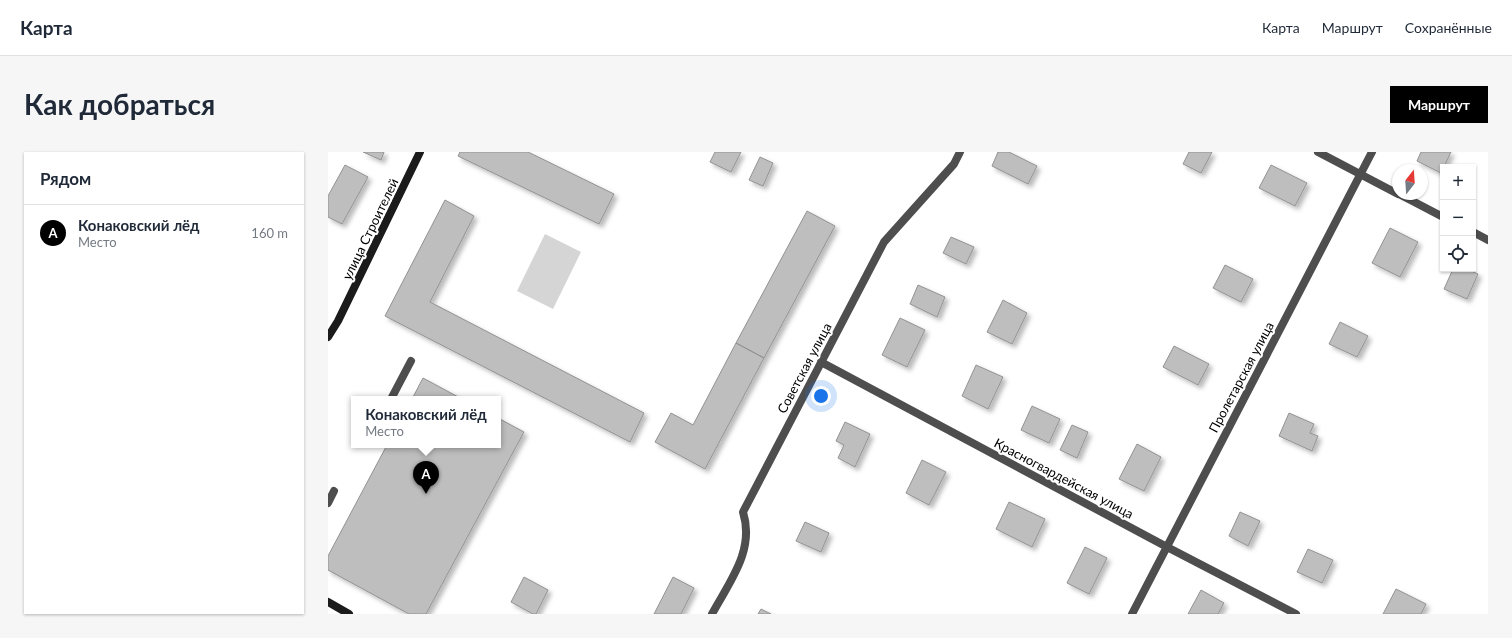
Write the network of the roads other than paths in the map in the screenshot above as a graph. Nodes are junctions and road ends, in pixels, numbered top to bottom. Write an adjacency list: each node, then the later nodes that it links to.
1 (420, 152): 11 (main road, улица Строителей)
2 (960, 152): 13 (street, Советская улица)
3 (1318, 152): 5 (street)
4 (1372, 152): 5 (street, Пролетарская улица)
5 (1361, 174): 6 (street); 17 (street, Пролетарская улица)
6 (1392, 191)
7 (1410, 200): 8 (street)
8 (1440, 215)
9 (1476, 234): 10 (street)
10 (1488, 240)
11 (328, 337)
12 (411, 361): 14 (street)
13 (821, 362): 17 (street, Красногвардейская улица); 20 (street, Советская улица)
14 (393, 396)
15 (334, 491): 16 (street)
16 (328, 502)
17 (1166, 547): 21 (street, Пролетарская улица); 22 (street, Красногвардейская улица)
18 (328, 602): 19 (main road)
19 (349, 614)
20 (712, 614)
21 (1132, 614)
22 (1296, 614)

